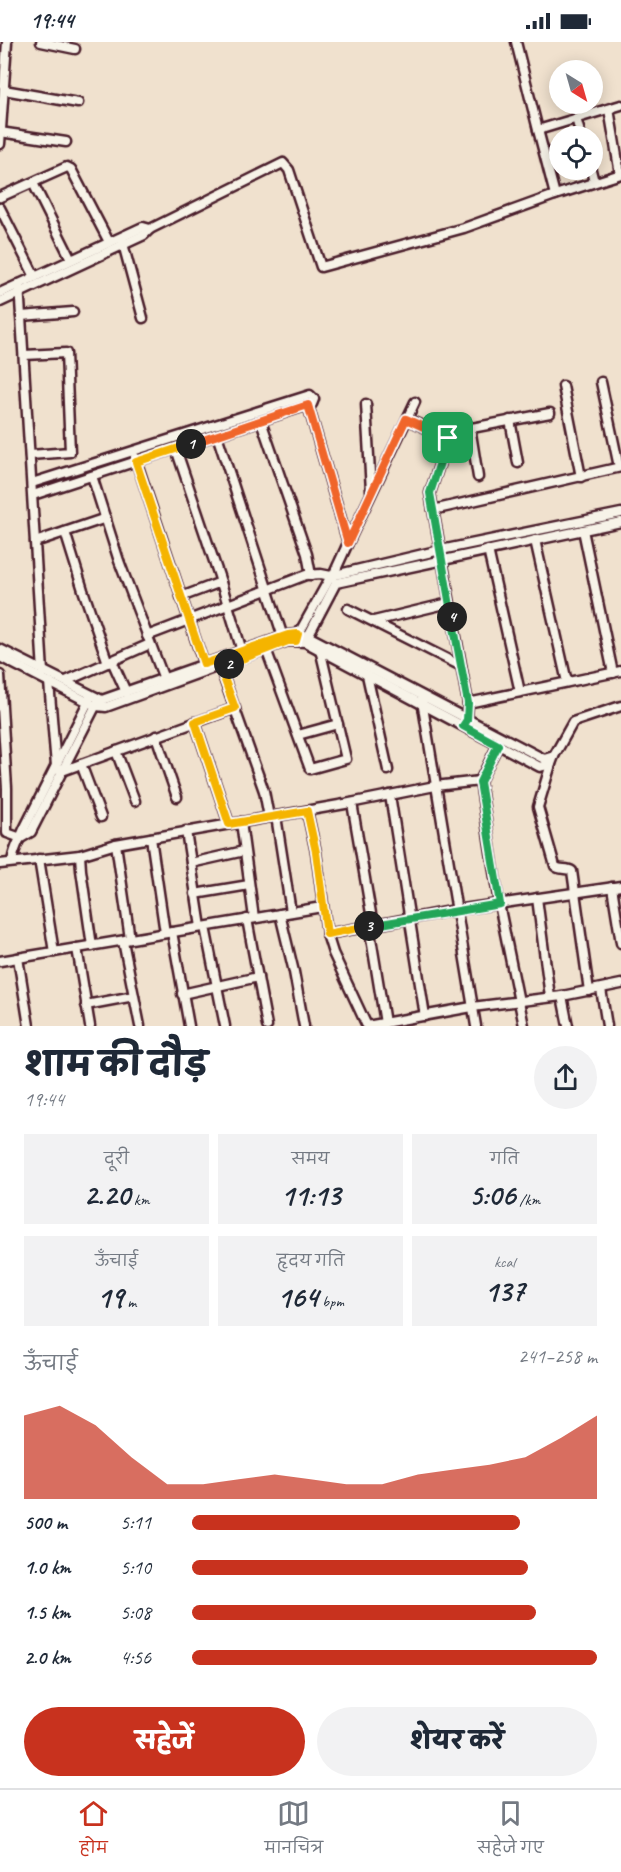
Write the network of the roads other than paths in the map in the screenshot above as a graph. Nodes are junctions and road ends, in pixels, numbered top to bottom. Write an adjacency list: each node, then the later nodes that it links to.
1 (7, 42): 5 (street)
2 (40, 42): 4 (street)
3 (516, 42): 11 (street)
4 (75, 50)
5 (3, 86): 6 (street); 12 (street)
6 (78, 103)
7 (621, 105): 8 (street)
8 (609, 109): 9 (street); 15 (street)
9 (576, 118): 10 (street); 11 (street)
10 (578, 126)
11 (537, 130): 18 (street)
12 (1, 133): 13 (street); 14 (street)
13 (66, 142)
14 (0, 144)
15 (621, 174): 16 (street)
16 (594, 182): 18 (street)
17 (33, 183): 19 (street); 22 (street); 23 (street)
18 (555, 195): 21 (street)
19 (0, 197)
20 (0, 208): 24 (street)
21 (122, 241): 22 (street); 25 (street); 30 (street)
22 (109, 242): 23 (street)
23 (71, 259): 24 (street)
24 (34, 277): 25 (street)
25 (19, 289): 26 (street); 27 (street); 29 (street)
26 (0, 293)
27 (0, 302)
28 (73, 312): 29 (street)
29 (21, 316): 31 (street)
30 (143, 318)
31 (24, 355): 46 (street); 46 (street)
32 (601, 382): 49 (street)
33 (563, 387): 52 (street)
34 (415, 402): 38 (street)
35 (366, 404): 55 (street)
36 (308, 405): 40 (street); 45 (street); 64 (street)
37 (549, 413): 39 (street)
38 (406, 419): 43 (street); 55 (street)
39 (510, 420): 41 (street); 48 (street)
40 (261, 421): 42 (street); 67 (street)
41 (470, 428): 43 (street); 51 (street)
42 (217, 435): 44 (street); 70 (street)
43 (448, 438): 56 (street)
44 (176, 449): 47 (street); 69 (street)
45 (133, 452): 47 (street); 53 (street)
46 (30, 455): 53 (street)
47 (136, 462): 50 (street); 71 (street)
48 (518, 464)
49 (620, 467): 52 (street)
50 (92, 476): 54 (street); 58 (street)
51 (478, 477)
52 (581, 477): 56 (street)
53 (32, 483): 54 (street)
54 (33, 495): 63 (street)
55 (371, 495): 64 (street)
56 (433, 510): 66 (street)
57 (621, 513): 66 (street)
58 (106, 518): 61 (street); 79 (street)
59 (621, 522): 60 (street)
60 (583, 530): 62 (street); 89 (street)
61 (65, 532): 63 (street); 85 (street)
62 (535, 540): 65 (street); 95 (street)
63 (35, 542): 92 (street)
64 (348, 543): 68 (street)
65 (488, 550): 66 (street); 97 (street)
66 (441, 554): 68 (street); 72 (street)
67 (311, 575): 68 (street); 70 (street)
68 (333, 580): 78 (street)
69 (221, 582): 71 (street); 73 (street)
70 (267, 591): 73 (street); 77 (street)
71 (182, 597): 75 (street)
72 (449, 603): 76 (street); 87 (street)
73 (228, 605): 75 (street); 83 (street)
74 (348, 609): 76 (street)
75 (189, 620): 79 (street); 86 (street)
76 (374, 621): 87 (street)
77 (283, 637): 78 (street); 83 (street)
78 (302, 638): 81 (street); 82 (street); 99 (street)
79 (148, 640): 85 (street); 93 (street)
80 (0, 649): 92 (street)
81 (266, 649): 88 (street); 106 (street)
82 (320, 649): 91 (street); 105 (street)
83 (242, 651): 86 (street)
84 (0, 657): 92 (street)
85 (110, 662): 94 (street); 96 (street)
86 (204, 664): 93 (street)
87 (461, 666): 100 (street)
88 (220, 667): 98 (street); 102 (street)
89 (617, 672): 95 (street)
90 (0, 675): 117 (street)
91 (367, 675): 99 (street); 113 (street)
92 (45, 677): 94 (street); 98 (street); 112 (street)
93 (164, 679): 96 (street)
94 (66, 681): 98 (street)
95 (567, 682): 97 (street)
96 (126, 692): 98 (street)
97 (520, 692): 100 (street)
98 (93, 700): 112 (street)
99 (422, 700): 104 (street); 115 (street)
100 (468, 703): 104 (street)
101 (621, 706): 110 (street)
102 (235, 708): 103 (street); 122 (street)
103 (195, 722): 107 (street); 125 (street)
104 (465, 723): 108 (street); 110 (street)
105 (338, 724): 106 (street); 106 (street)
106 (298, 735)
107 (156, 736): 109 (street); 118 (street)
108 (498, 745): 110 (street); 114 (street)
109 (116, 751): 111 (street); 119 (street)
110 (552, 760): 139 (street)
111 (81, 764): 112 (street); 123 (street)
112 (59, 769): 128 (street)
113 (388, 770)
114 (480, 782): 115 (street); 142 (street)
115 (435, 786): 116 (street); 144 (street)
116 (390, 795): 120 (street); 148 (street)
117 (4, 797): 127 (street)
118 (177, 797)
119 (135, 801)
120 (352, 803): 121 (street); 149 (street)
121 (307, 811): 122 (street); 143 (street)
122 (272, 816): 124 (street); 145 (street)
123 (101, 817)
124 (241, 822): 125 (street); 131 (street)
125 (229, 824): 126 (street)
126 (186, 831): 129 (street); 135 (street)
127 (4, 833): 128 (street)
128 (21, 838): 134 (street)
129 (151, 838): 130 (street); 151 (street)
130 (116, 844): 132 (street); 153 (street)
131 (244, 851): 135 (street); 137 (street)
132 (80, 855): 133 (street); 155 (street)
133 (39, 859): 134 (street); 157 (street)
134 (12, 862): 136 (street)
135 (191, 863): 140 (street)
136 (0, 864)
137 (249, 885): 140 (street); 147 (street)
138 (617, 887): 139 (street); 154 (street)
139 (576, 892): 141 (street); 164 (street)
140 (195, 894): 150 (street)
141 (537, 898): 142 (street); 168 (street)
142 (500, 904): 144 (street); 169 (street)
143 (322, 907): 145 (street); 152 (street)
144 (456, 910): 148 (street); 171 (street)
145 (291, 912): 146 (street)
146 (280, 914): 147 (street); 181 (street)
147 (250, 919): 150 (street); 160 (street)
148 (411, 919): 149 (street); 172 (street)
149 (370, 926): 152 (street); 173 (street)
150 (203, 927): 151 (street); 162 (street)
151 (168, 933): 153 (street); 165 (street)
152 (327, 934): 182 (street)
153 (126, 940): 155 (street); 166 (street)
154 (621, 943)
155 (92, 946): 156 (street)
156 (77, 948): 157 (street); 170 (street)
157 (54, 952): 158 (street)
158 (18, 958): 159 (street); 175 (street)
159 (0, 961)
160 (258, 977): 162 (street); 180 (street)
161 (621, 984): 163 (street)
162 (216, 986): 165 (street); 179 (street)
163 (601, 989): 164 (street); 187 (street)
164 (590, 992): 167 (street)
165 (183, 994): 178 (street)
166 (134, 996): 170 (street); 177 (street)
167 (562, 996): 168 (street); 186 (street)
168 (550, 997): 169 (street)
169 (518, 1001): 171 (street); 185 (street)
170 (86, 1005): 176 (street)
171 (472, 1007): 172 (street); 184 (street)
172 (428, 1015): 174 (street); 183 (street)
173 (385, 1023): 174 (street); 182 (street)
174 (397, 1024)
175 (28, 1026)
176 (90, 1026)
177 (140, 1026)
178 (189, 1026)
179 (225, 1026)
180 (267, 1026)
181 (304, 1026)
182 (367, 1026)
183 (433, 1026)
184 (476, 1026)
185 (524, 1026)
186 (568, 1026)
187 (608, 1026)

